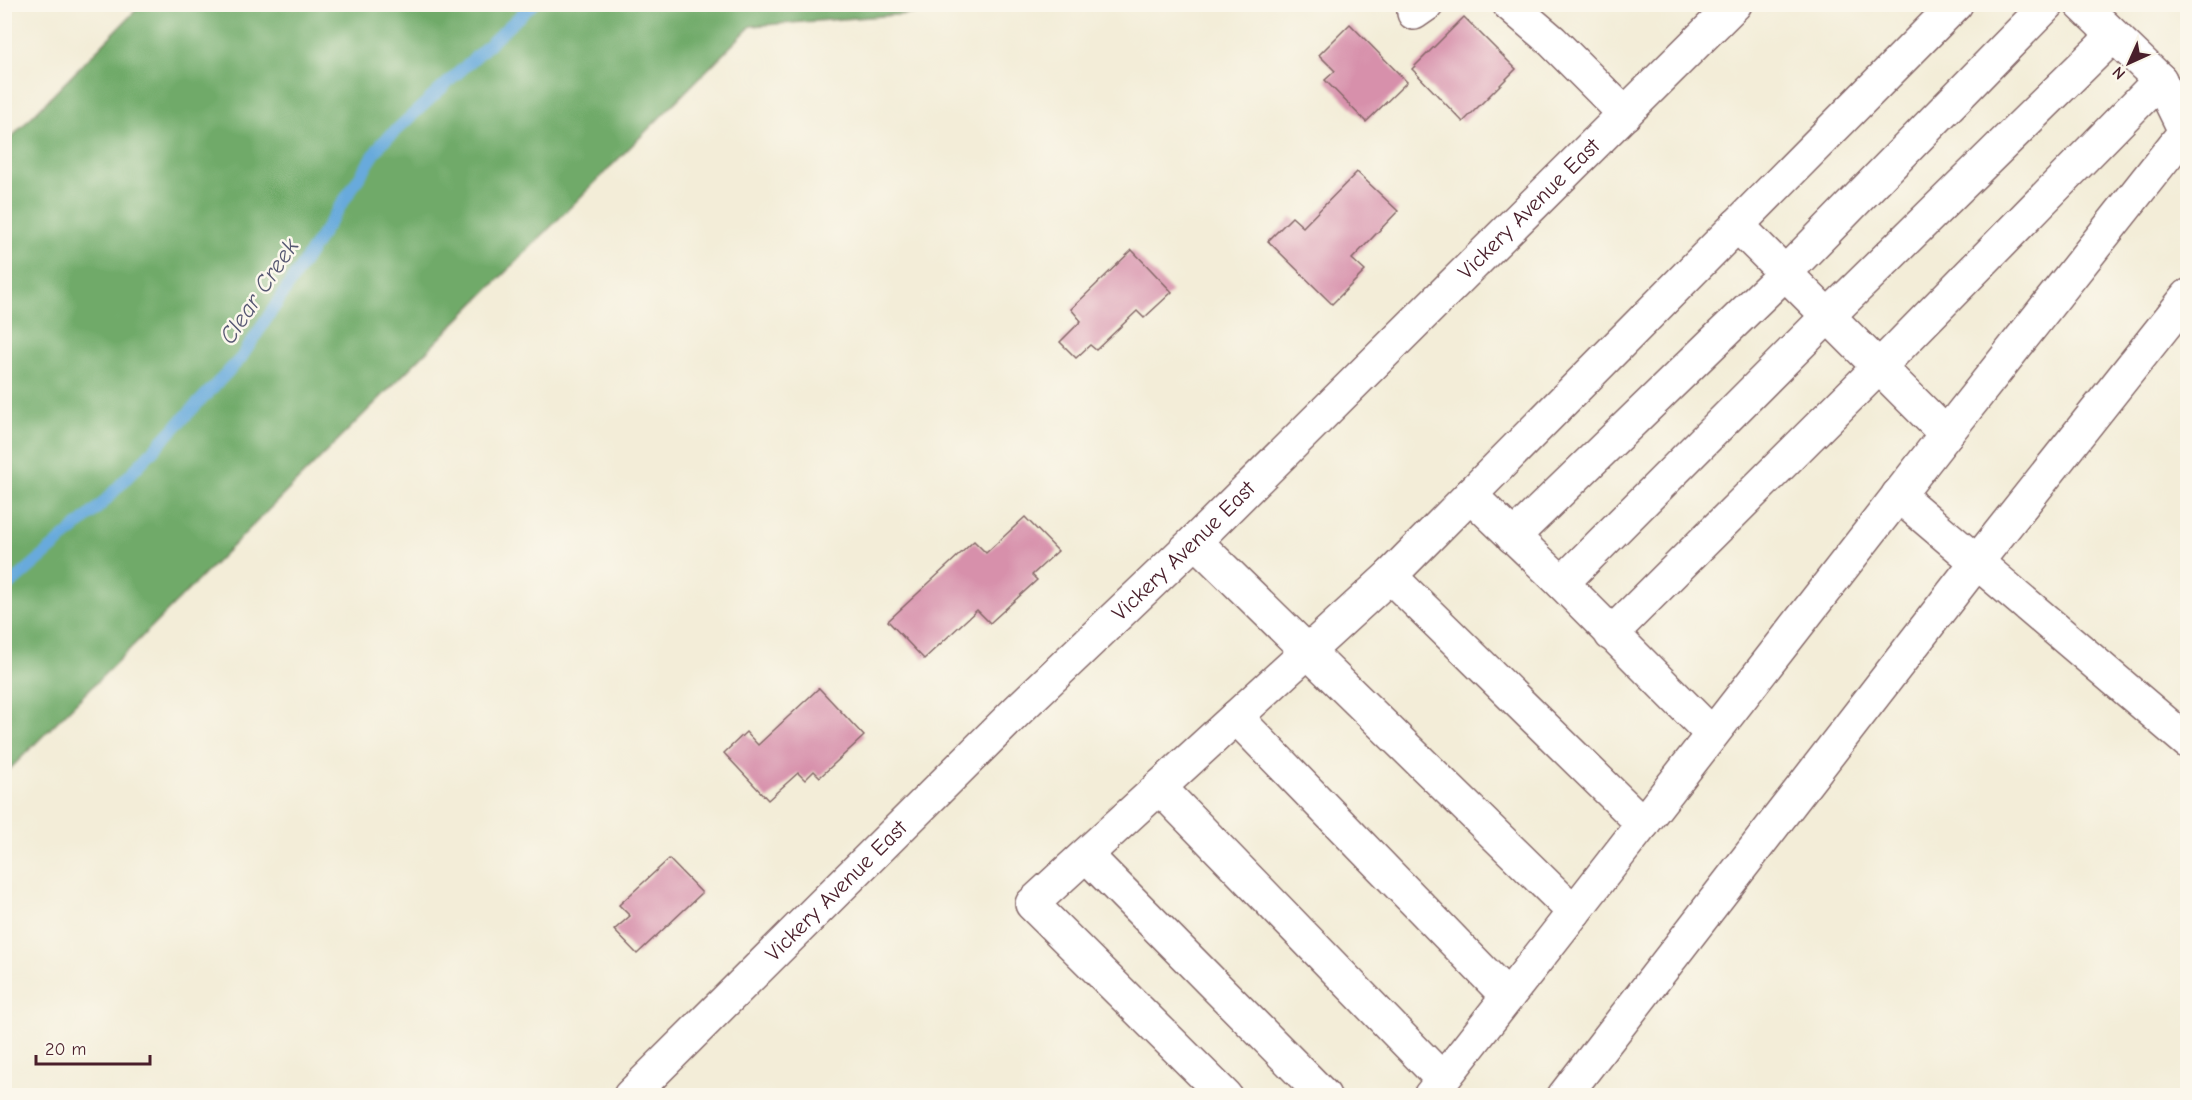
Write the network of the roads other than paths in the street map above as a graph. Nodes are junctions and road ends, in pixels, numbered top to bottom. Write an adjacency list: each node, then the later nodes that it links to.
1 (1509, 4): 8 (street)
2 (1735, 4): 8 (street, Vickery Avenue East)
3 (1956, 4): 10 (street)
4 (2048, 4): 11 (street)
5 (2081, 4): 6 (street)
6 (2113, 36): 7 (street); 13 (street)
7 (2160, 80): 9 (street); 14 (street)
8 (1625, 114): 19 (street, Vickery Avenue East)
9 (2187, 132): 15 (street)
10 (1737, 225): 11 (street); 16 (street)
11 (1785, 273): 13 (street); 18 (street)
12 (2187, 296): 20 (street)
13 (1828, 316): 14 (street); 22 (street)
14 (1879, 367): 15 (street); 23 (street)
15 (1946, 434): 17 (street)
16 (1470, 495): 18 (street); 21 (street)
17 (1898, 495): 20 (street); 26 (street)
18 (1513, 537): 22 (street)
19 (1195, 541): 24 (street); 34 (street, Vickery Avenue East)
20 (1976, 563): 27 (street); 37 (street)
21 (1390, 576): 24 (street); 29 (street)
22 (1562, 583): 23 (street)
23 (1611, 634): 26 (street)
24 (1307, 652): 25 (street); 31 (street)
25 (1236, 717): 28 (street); 32 (street)
26 (1713, 734): 29 (street)
27 (2187, 742)
28 (1159, 787): 30 (street); 33 (street)
29 (1643, 824): 31 (street)
30 (1086, 855): 35 (street); 36 (street)
31 (1574, 912): 32 (street)
32 (1507, 996): 33 (street)
33 (1436, 1087)
34 (630, 1095)
35 (1225, 1095)
36 (1324, 1095)
37 (1564, 1095)

